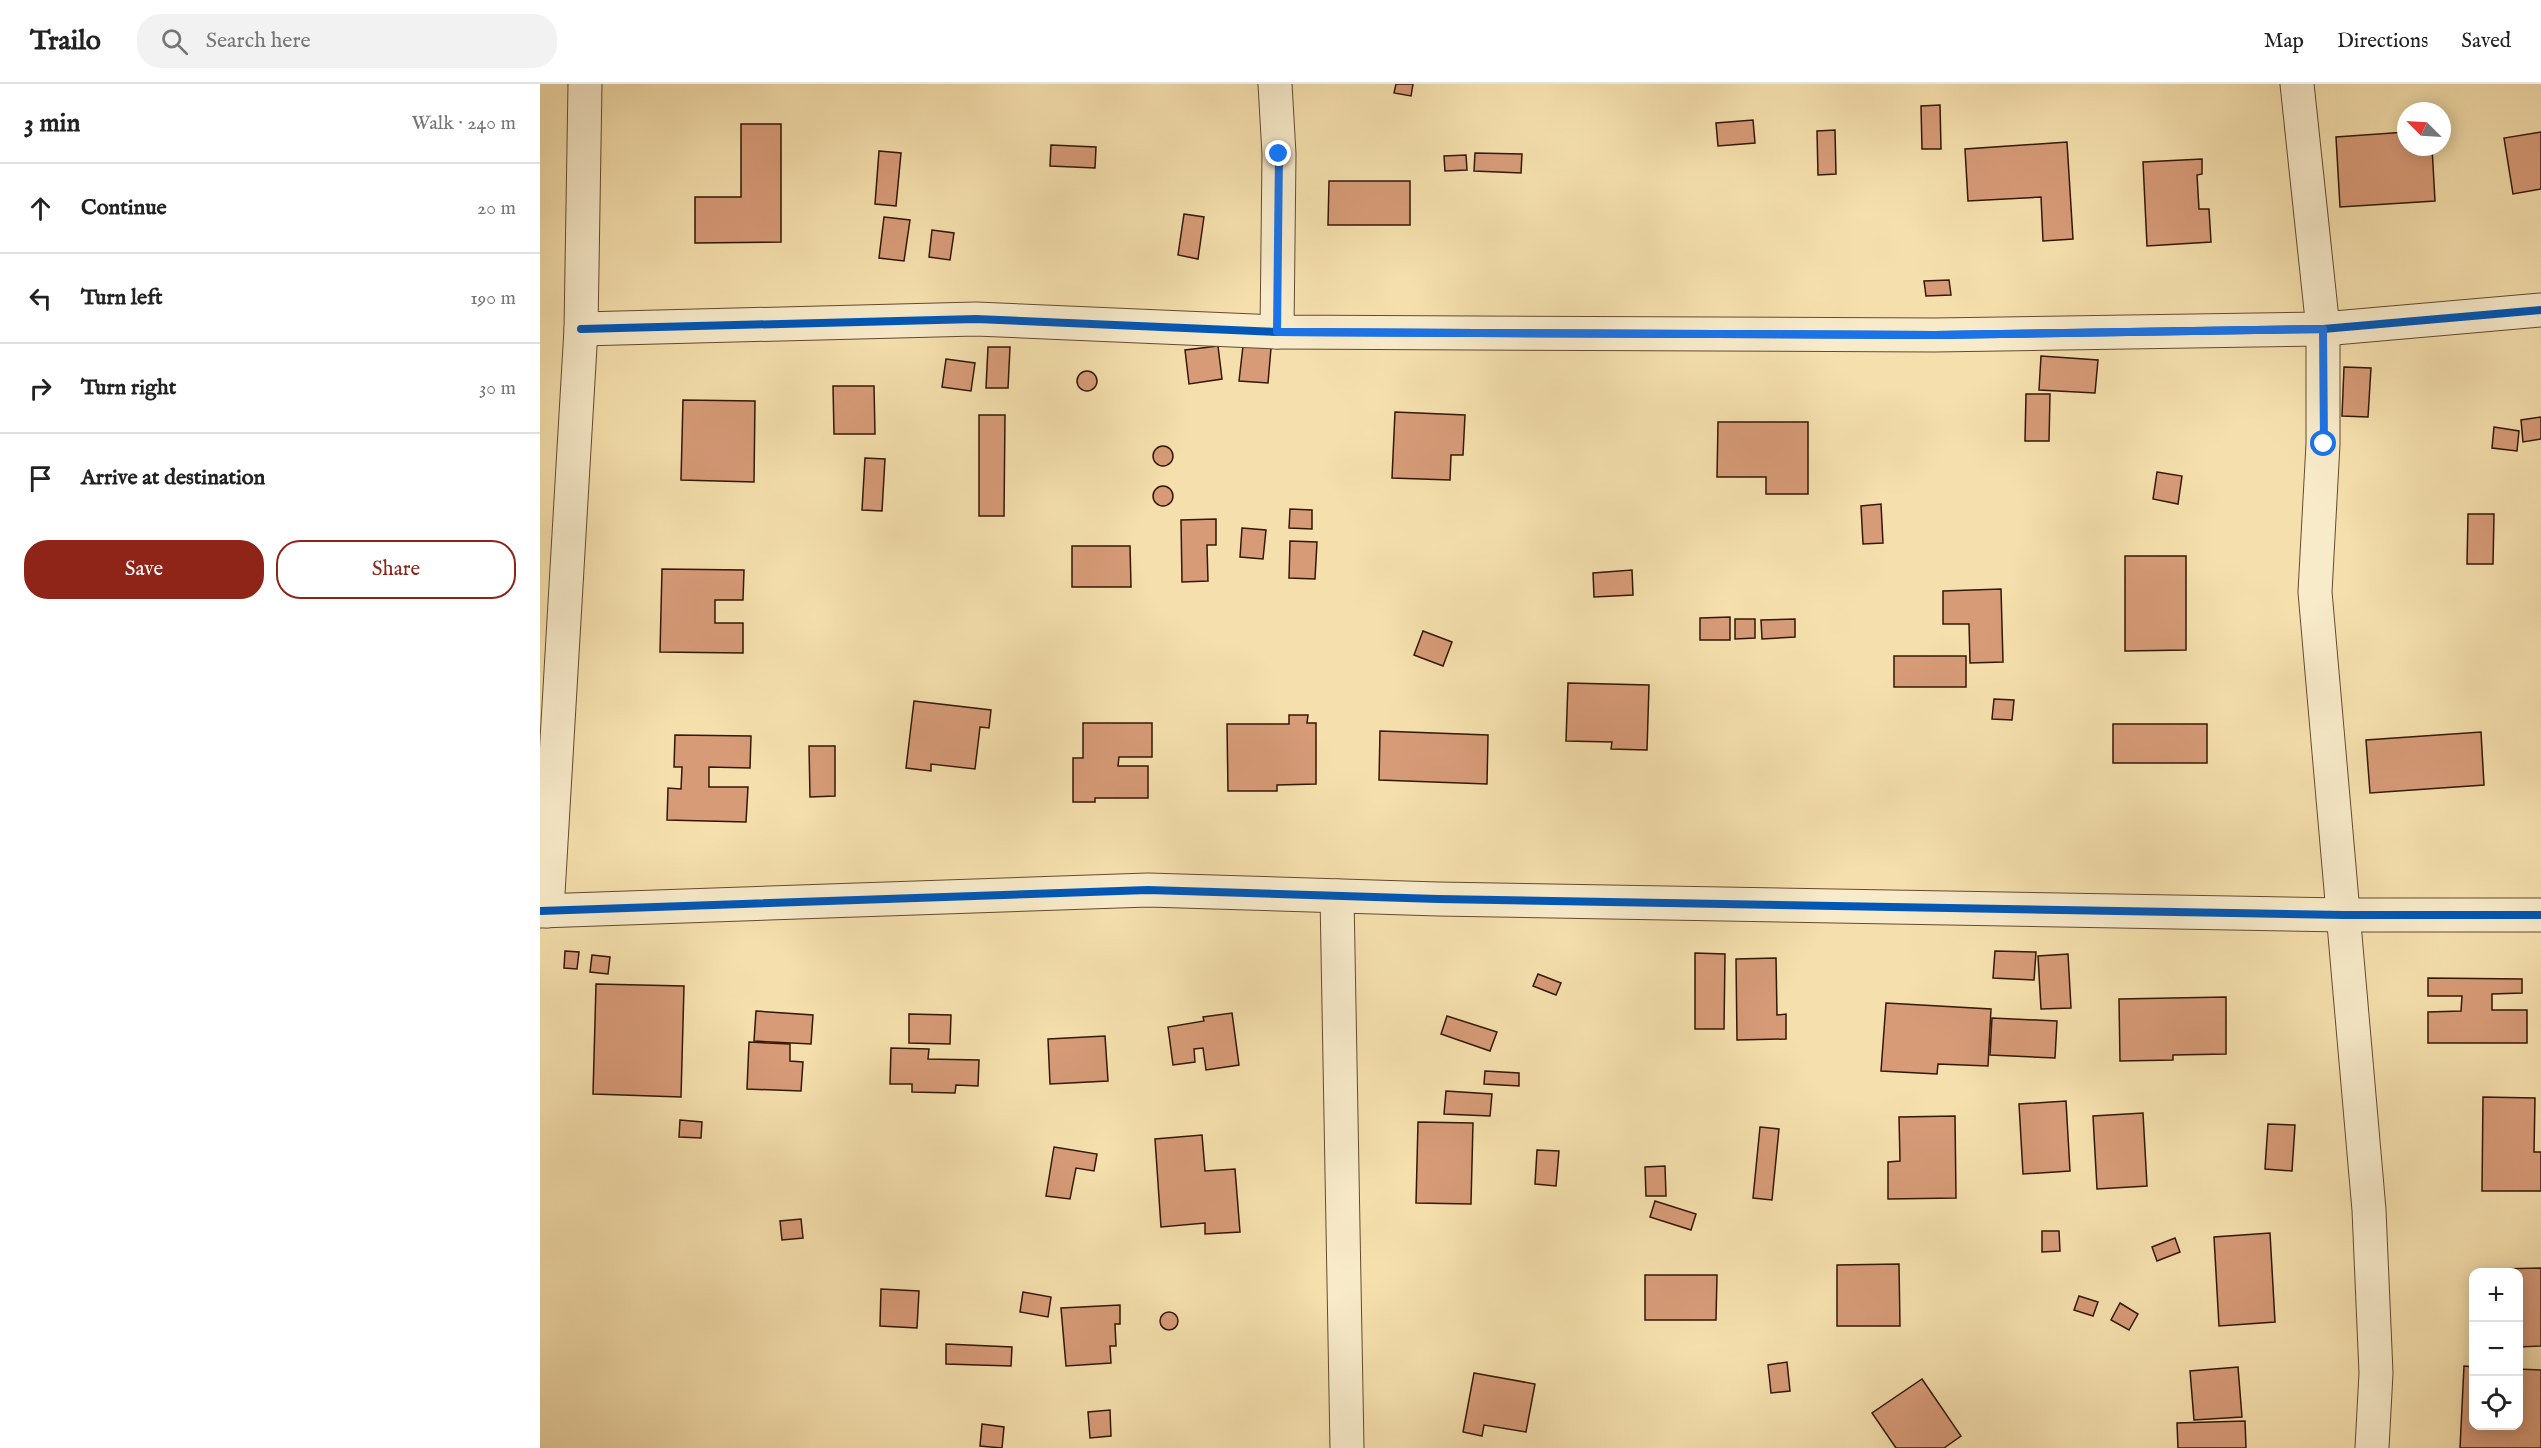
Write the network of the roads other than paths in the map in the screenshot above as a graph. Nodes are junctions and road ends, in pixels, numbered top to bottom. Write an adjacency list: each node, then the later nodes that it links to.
1 (585, 84): 5 (street)
2 (1275, 84): 7 (street)
3 (2297, 84): 6 (street)
4 (2541, 310): 6 (street)
5 (581, 329): 7 (street); 9 (street)
6 (2323, 329): 7 (street); 10 (street)
7 (1277, 332)
8 (1337, 896): 9 (street); 10 (street); 12 (street)
9 (544, 911)
10 (2344, 915): 11 (street); 13 (street)
11 (2541, 915)
12 (1347, 1448)
13 (2372, 1448)

